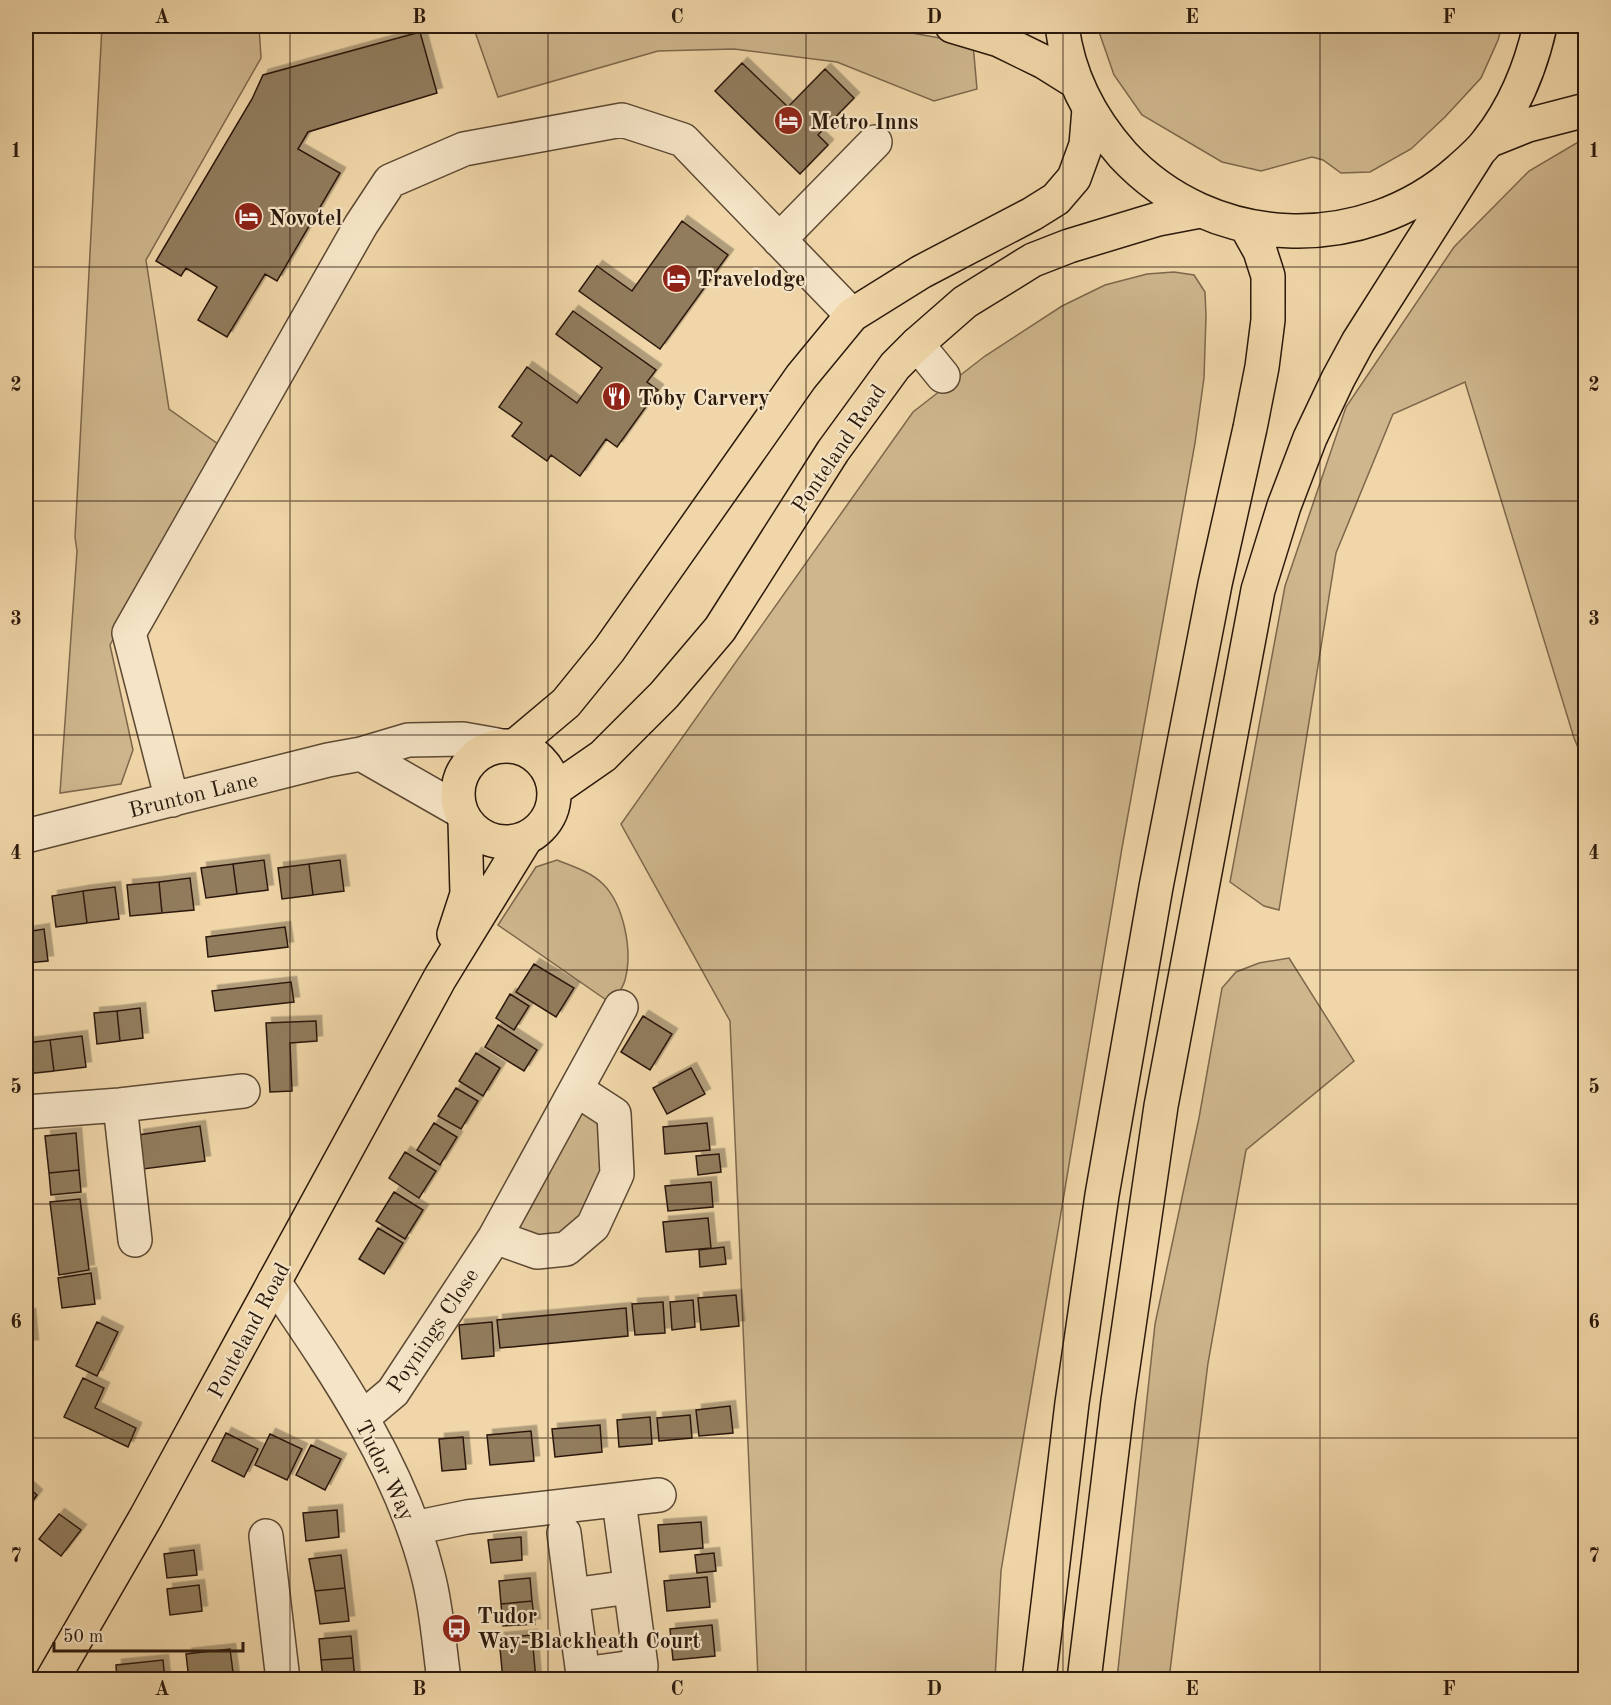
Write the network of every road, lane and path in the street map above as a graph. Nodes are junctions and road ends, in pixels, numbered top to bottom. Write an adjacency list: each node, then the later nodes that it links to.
1 (952, 26): 4 (main road)
2 (1062, 26): 4 (main road)
3 (1539, 26): 7 (main road)
4 (1082, 95): 8 (main road); 11 (main road)
5 (1586, 110): 7 (main road)
6 (875, 142): 10 (street)
7 (1483, 147): 9 (main road); 42 (main road)
8 (1200, 210): 9 (main road); 12 (main road, Ponteland Road)
9 (1246, 226): 41 (main road)
10 (779, 240): 11 (street); 17 (street)
11 (852, 315): 14 (main road)
12 (917, 344): 13 (street); 16 (main road, Ponteland Road)
13 (943, 376)
14 (506, 745): 15 (street, Brunton Lane); 16 (main road); 18 (main road)
15 (361, 754): 17 (street, Brunton Lane); 18 (street)
16 (554, 790): 20 (main road)
17 (172, 800): 19 (street, Brunton Lane)
18 (462, 815): 20 (main road); 21 (main road, Ponteland Road)
19 (26, 836)
20 (526, 838): 21 (main road, Ponteland Road)
21 (440, 978): 29 (main road, Ponteland Road)
22 (621, 1007): 23 (street, Poynings Close)
23 (577, 1090): 27 (street, Poynings Close); 27 (street)
24 (243, 1091): 25 (street)
25 (120, 1105): 26 (street); 28 (street)
26 (26, 1112)
27 (495, 1237): 30 (street, Poynings Close)
28 (135, 1240)
29 (274, 1282): 30 (street, Tudor Way); 38 (main road, Ponteland Road)
30 (360, 1415): 33 (street, Tudor Way)
31 (659, 1496): 32 (street)
32 (619, 1501): 33 (street); 36 (street)
33 (414, 1528): 40 (street, Tudor Way)
34 (564, 1533): 37 (street)
35 (266, 1536): 39 (street)
36 (630, 1587): 37 (street); 37 (street)
37 (572, 1595)
38 (52, 1680)
39 (284, 1680)
40 (444, 1680)
41 (1039, 1680)
42 (1084, 1680)

